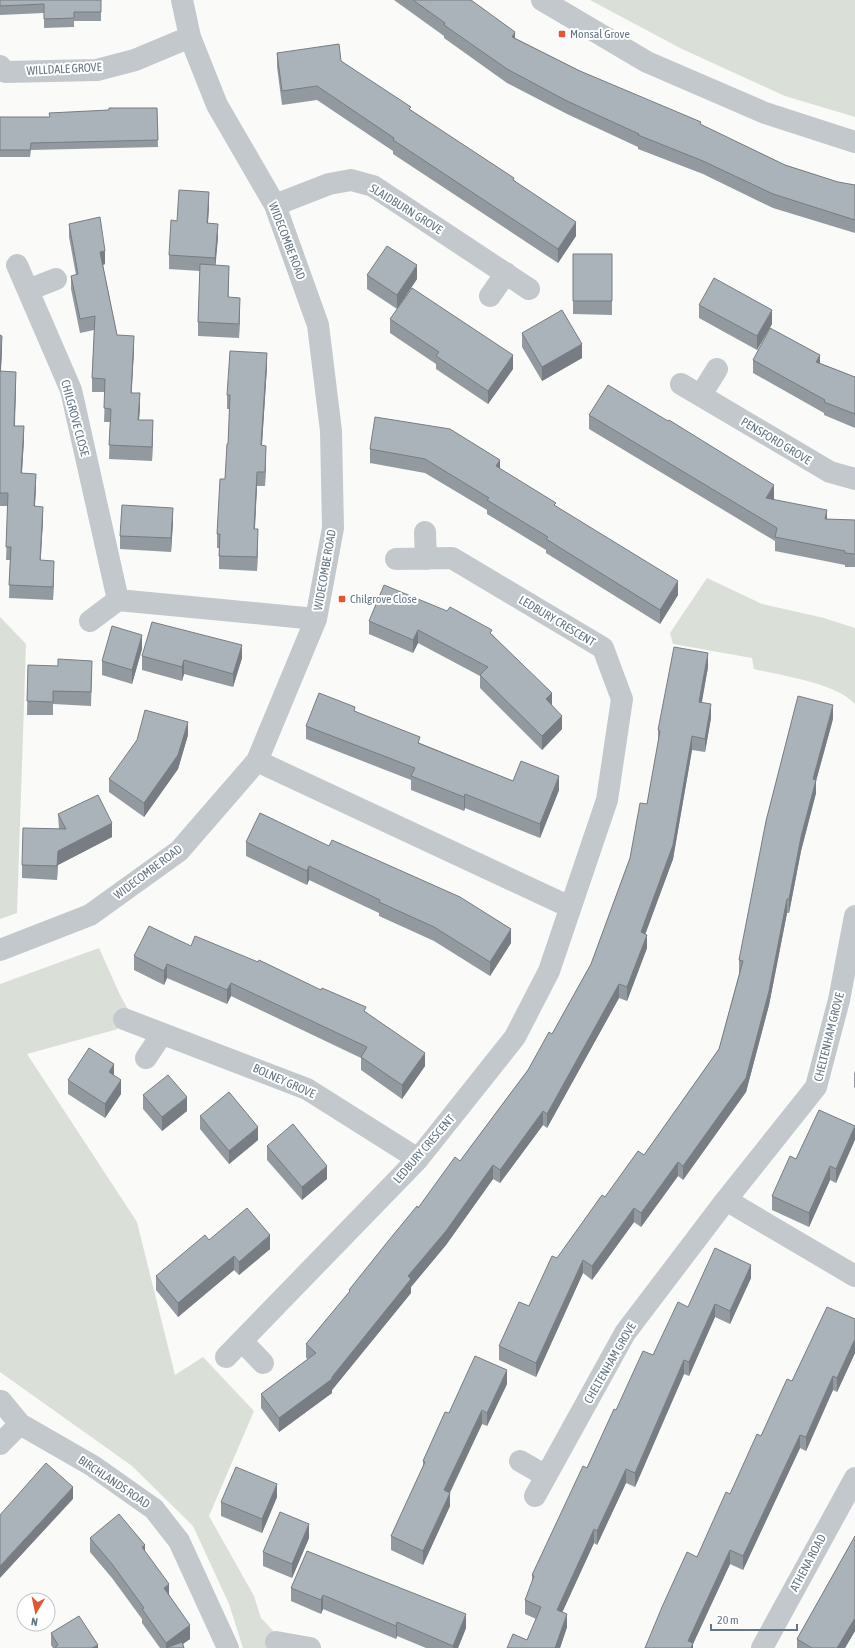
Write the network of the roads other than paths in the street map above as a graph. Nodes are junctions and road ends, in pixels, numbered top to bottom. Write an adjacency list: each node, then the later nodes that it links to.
1 (182, 0): 3 (street, WIDECOMBE ROAD)
2 (542, 0): 5 (street)
3 (190, 37): 4 (street, WILLDALE GROVE); 6 (street, WIDECOMBE ROAD)
4 (2, 71)
5 (855, 142)
6 (275, 205): 8 (street, SLAIDBURN GROVE); 21 (street, WIDECOMBE ROAD)
7 (17, 265): 11 (street, CHILGROVE CLOSE)
8 (506, 273): 10 (street, SLAIDBURN GROVE); 12 (street)
9 (56, 279): 11 (street)
10 (529, 289)
11 (28, 290): 20 (street, CHILGROVE CLOSE)
12 (490, 296)
13 (717, 368): 15 (street)
14 (681, 384): 15 (street, PENSFORD GROVE)
15 (701, 395): 16 (street, PENSFORD GROVE)
16 (855, 479)
17 (425, 532): 19 (street)
18 (396, 559): 19 (street, LEDBURY CRESCENT)
19 (426, 559): 24 (street, LEDBURY CRESCENT)
20 (118, 600): 21 (street); 22 (street)
21 (316, 619): 23 (street, WIDECOMBE ROAD)
22 (90, 621)
23 (257, 761): 24 (street); 26 (street, WIDECOMBE ROAD)
24 (570, 907): 31 (street, LEDBURY CRESCENT)
25 (855, 916): 27 (street, CHELTENHAM GROVE)
26 (0, 950)
27 (847, 1003): 32 (street, CHELTENHAM GROVE)
28 (124, 1019): 29 (street, BOLNEY GROVE)
29 (162, 1034): 30 (street); 31 (street, BOLNEY GROVE)
30 (146, 1058)
31 (418, 1160): 34 (street, LEDBURY CRESCENT)
32 (726, 1200): 33 (street); 41 (street, CHELTENHAM GROVE)
33 (855, 1276)
34 (242, 1341): 35 (street, LEDBURY CRESCENT); 36 (street)
35 (226, 1356)
36 (263, 1363)
37 (1, 1401): 38 (street)
38 (20, 1424): 39 (street); 45 (street, BIRCHLANDS ROAD)
39 (0, 1444)
40 (520, 1461): 41 (street)
41 (546, 1476): 43 (street, CHELTENHAM GROVE)
42 (854, 1481): 47 (street, ATHENA ROAD)
43 (535, 1496)
44 (276, 1642): 46 (street)
45 (228, 1648)
46 (310, 1648)
47 (762, 1648)

